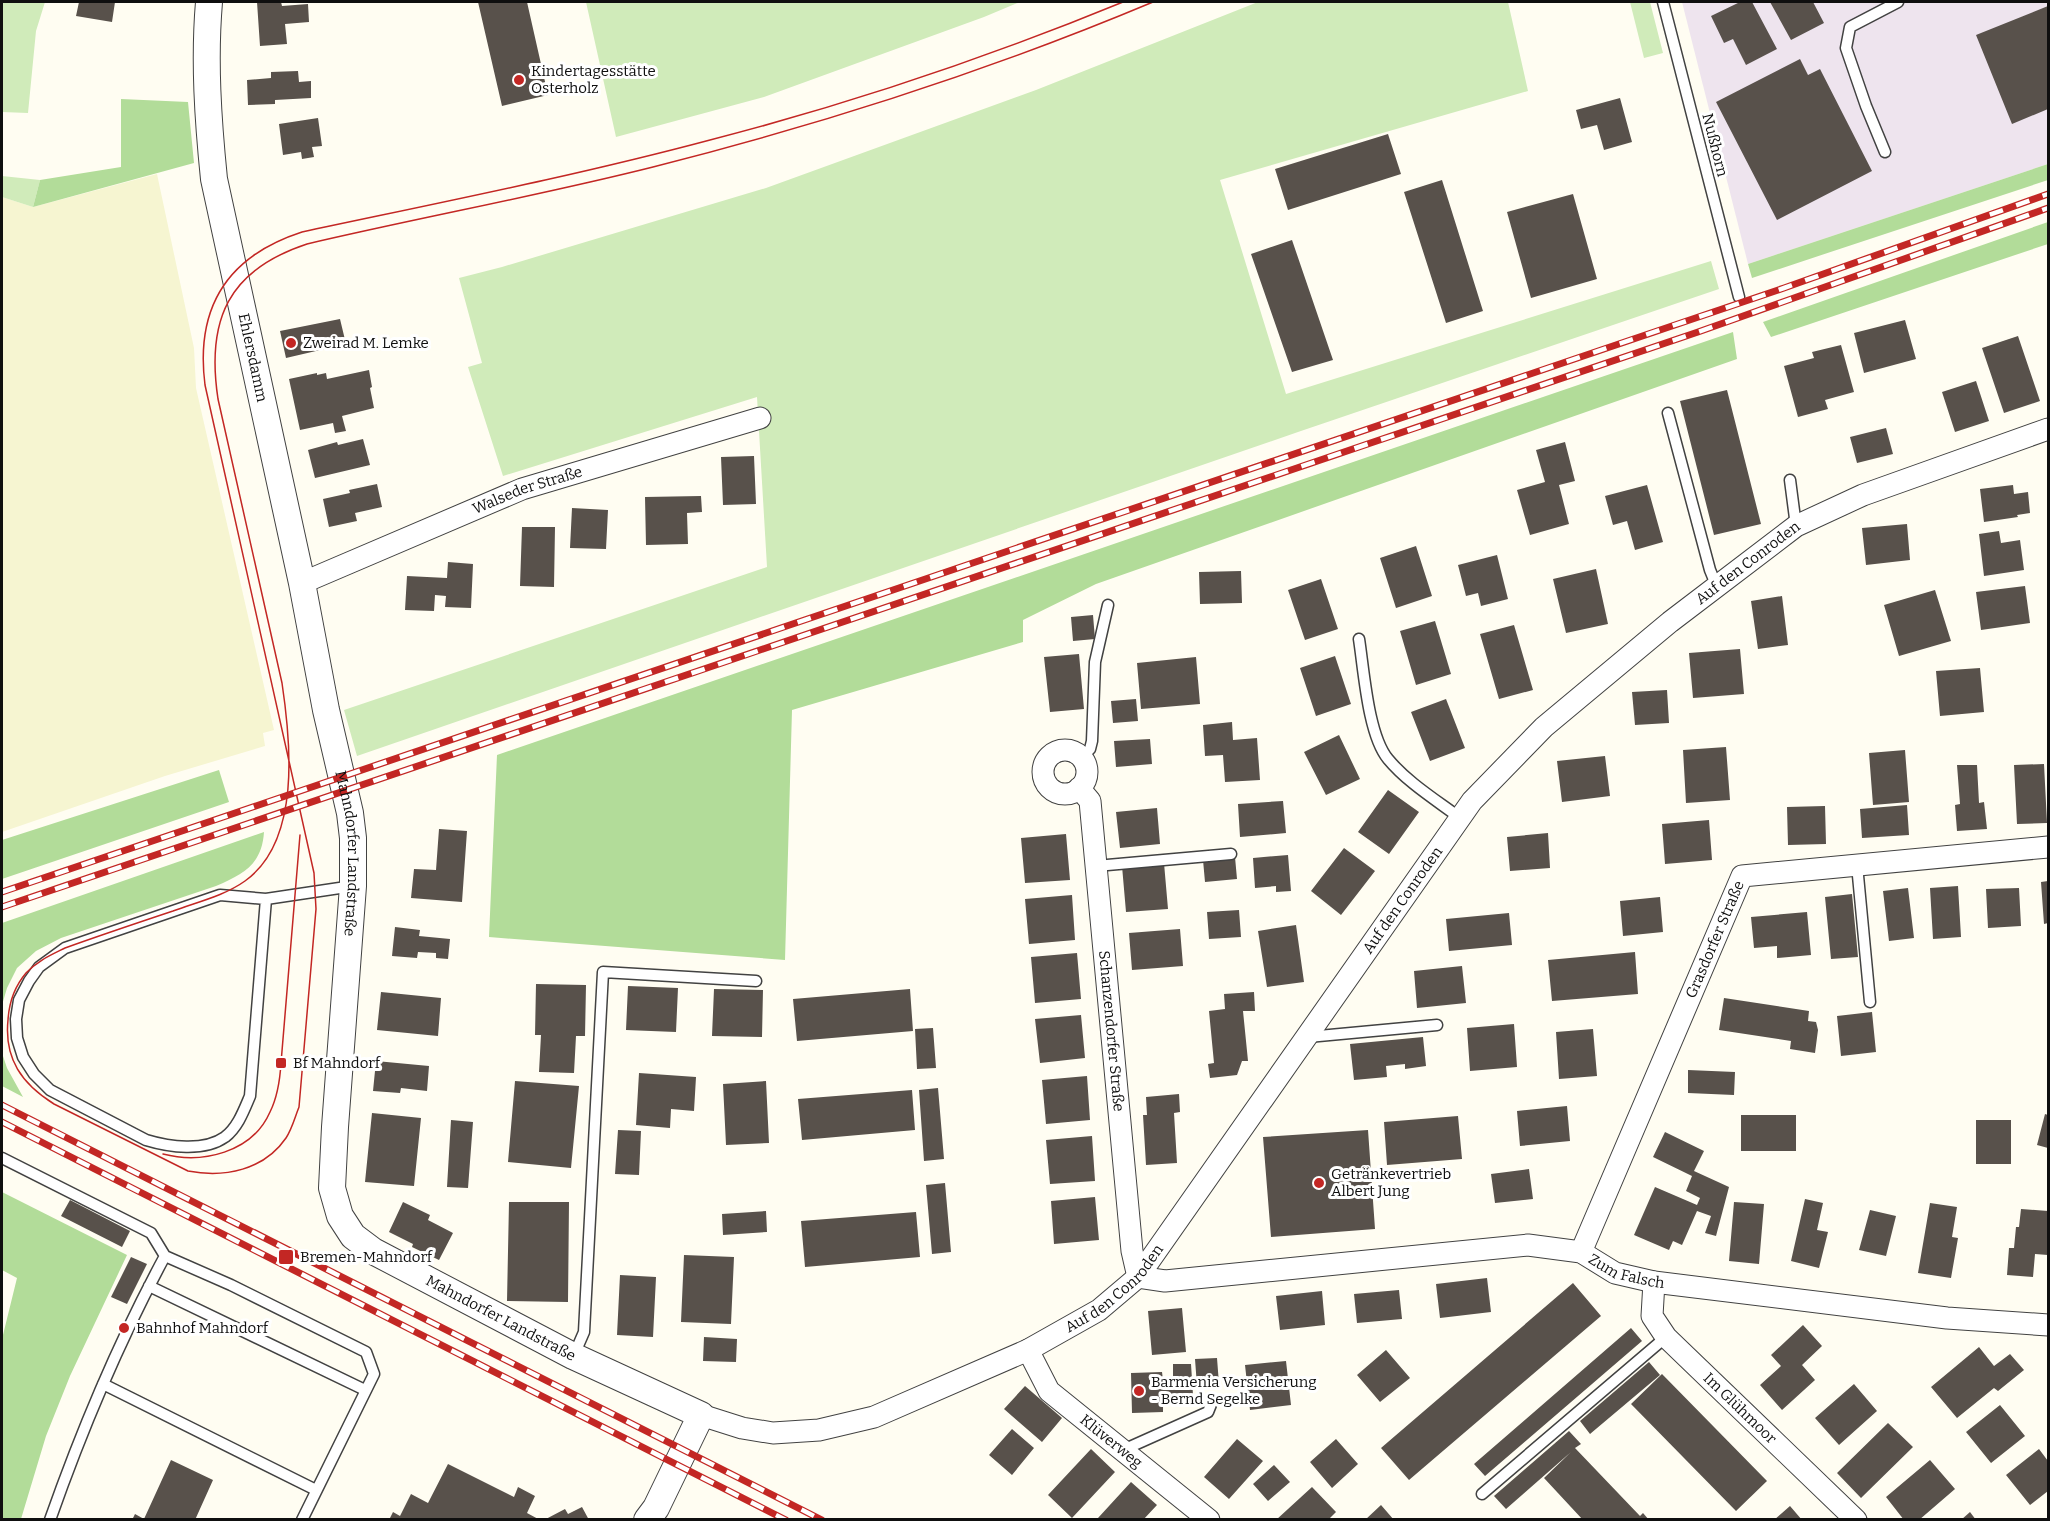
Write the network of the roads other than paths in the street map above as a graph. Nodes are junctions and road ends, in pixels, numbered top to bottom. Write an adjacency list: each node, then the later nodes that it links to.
1 (209, 2): 11 (street, Ehlersdamm)
2 (1663, 2): 5 (lane, Nußhorn)
3 (1898, 2): 4 (lane)
4 (1885, 152)
5 (1739, 297)
6 (1668, 413): 12 (lane)
7 (760, 418): 11 (street, Walseder Straße)
8 (2049, 429): 10 (street, Auf den Conroden)
9 (1790, 480): 10 (lane)
10 (1796, 526): 12 (street, Auf den Conroden)
11 (302, 583): 15 (street, Ehlersdamm)
12 (1717, 587): 18 (street, Auf den Conroden)
13 (1108, 605): 16 (lane)
14 (1359, 639): 18 (lane)
15 (326, 710): 23 (street, Mahndorfer Landstraße)
16 (1081, 758): 17 (street, Schanzendorfer Straße); 17 (street)
17 (1080, 788): 22 (street, Schanzendorfer Straße)
18 (1460, 818): 28 (street, Auf den Conroden)
19 (2049, 847): 21 (street, Grasdorfer Straße)
20 (1231, 854): 22 (lane)
21 (1857, 865): 26 (lane); 30 (street, Grasdorfer Straße)
22 (1096, 866): 32 (street, Schanzendorfer Straße)
23 (353, 886): 24 (lane); 38 (street, Mahndorfer Landstraße)
24 (266, 899): 24 (lane)
25 (756, 981): 38 (lane)
26 (1870, 1002)
27 (1437, 1025): 28 (lane)
28 (1305, 1038): 32 (street, Auf den Conroden)
29 (2, 1158): 31 (lane)
30 (1581, 1252): 32 (street, Zum Falsch); 33 (street, Zum Falsch)
31 (165, 1256): 34 (lane); 40 (lane)
32 (1138, 1277): 37 (street, Auf den Conroden)
33 (1654, 1282): 35 (street, Zum Falsch); 36 (street, Im Glühmoor)
34 (149, 1286): 39 (lane); 40 (lane)
35 (2049, 1325)
36 (1666, 1337): 46 (lane); 51 (street, Im Glühmoor)
37 (1028, 1350): 43 (street, Auf den Conroden); 44 (street, Klüverweg)
38 (573, 1356): 42 (street, Mahndorfer Landstraße)
39 (103, 1384): 45 (lane); 47 (lane)
40 (365, 1390): 45 (lane)
41 (1212, 1402): 44 (lane)
42 (701, 1416): 43 (street, Mahndorfer Landstraße); 49 (street)
43 (819, 1430)
44 (1122, 1450): 50 (street, Klüverweg)
45 (315, 1490): 48 (lane)
46 (1482, 1494)
47 (50, 1520)
48 (302, 1520)
49 (647, 1520)
50 (1209, 1520)
51 (1856, 1520)

